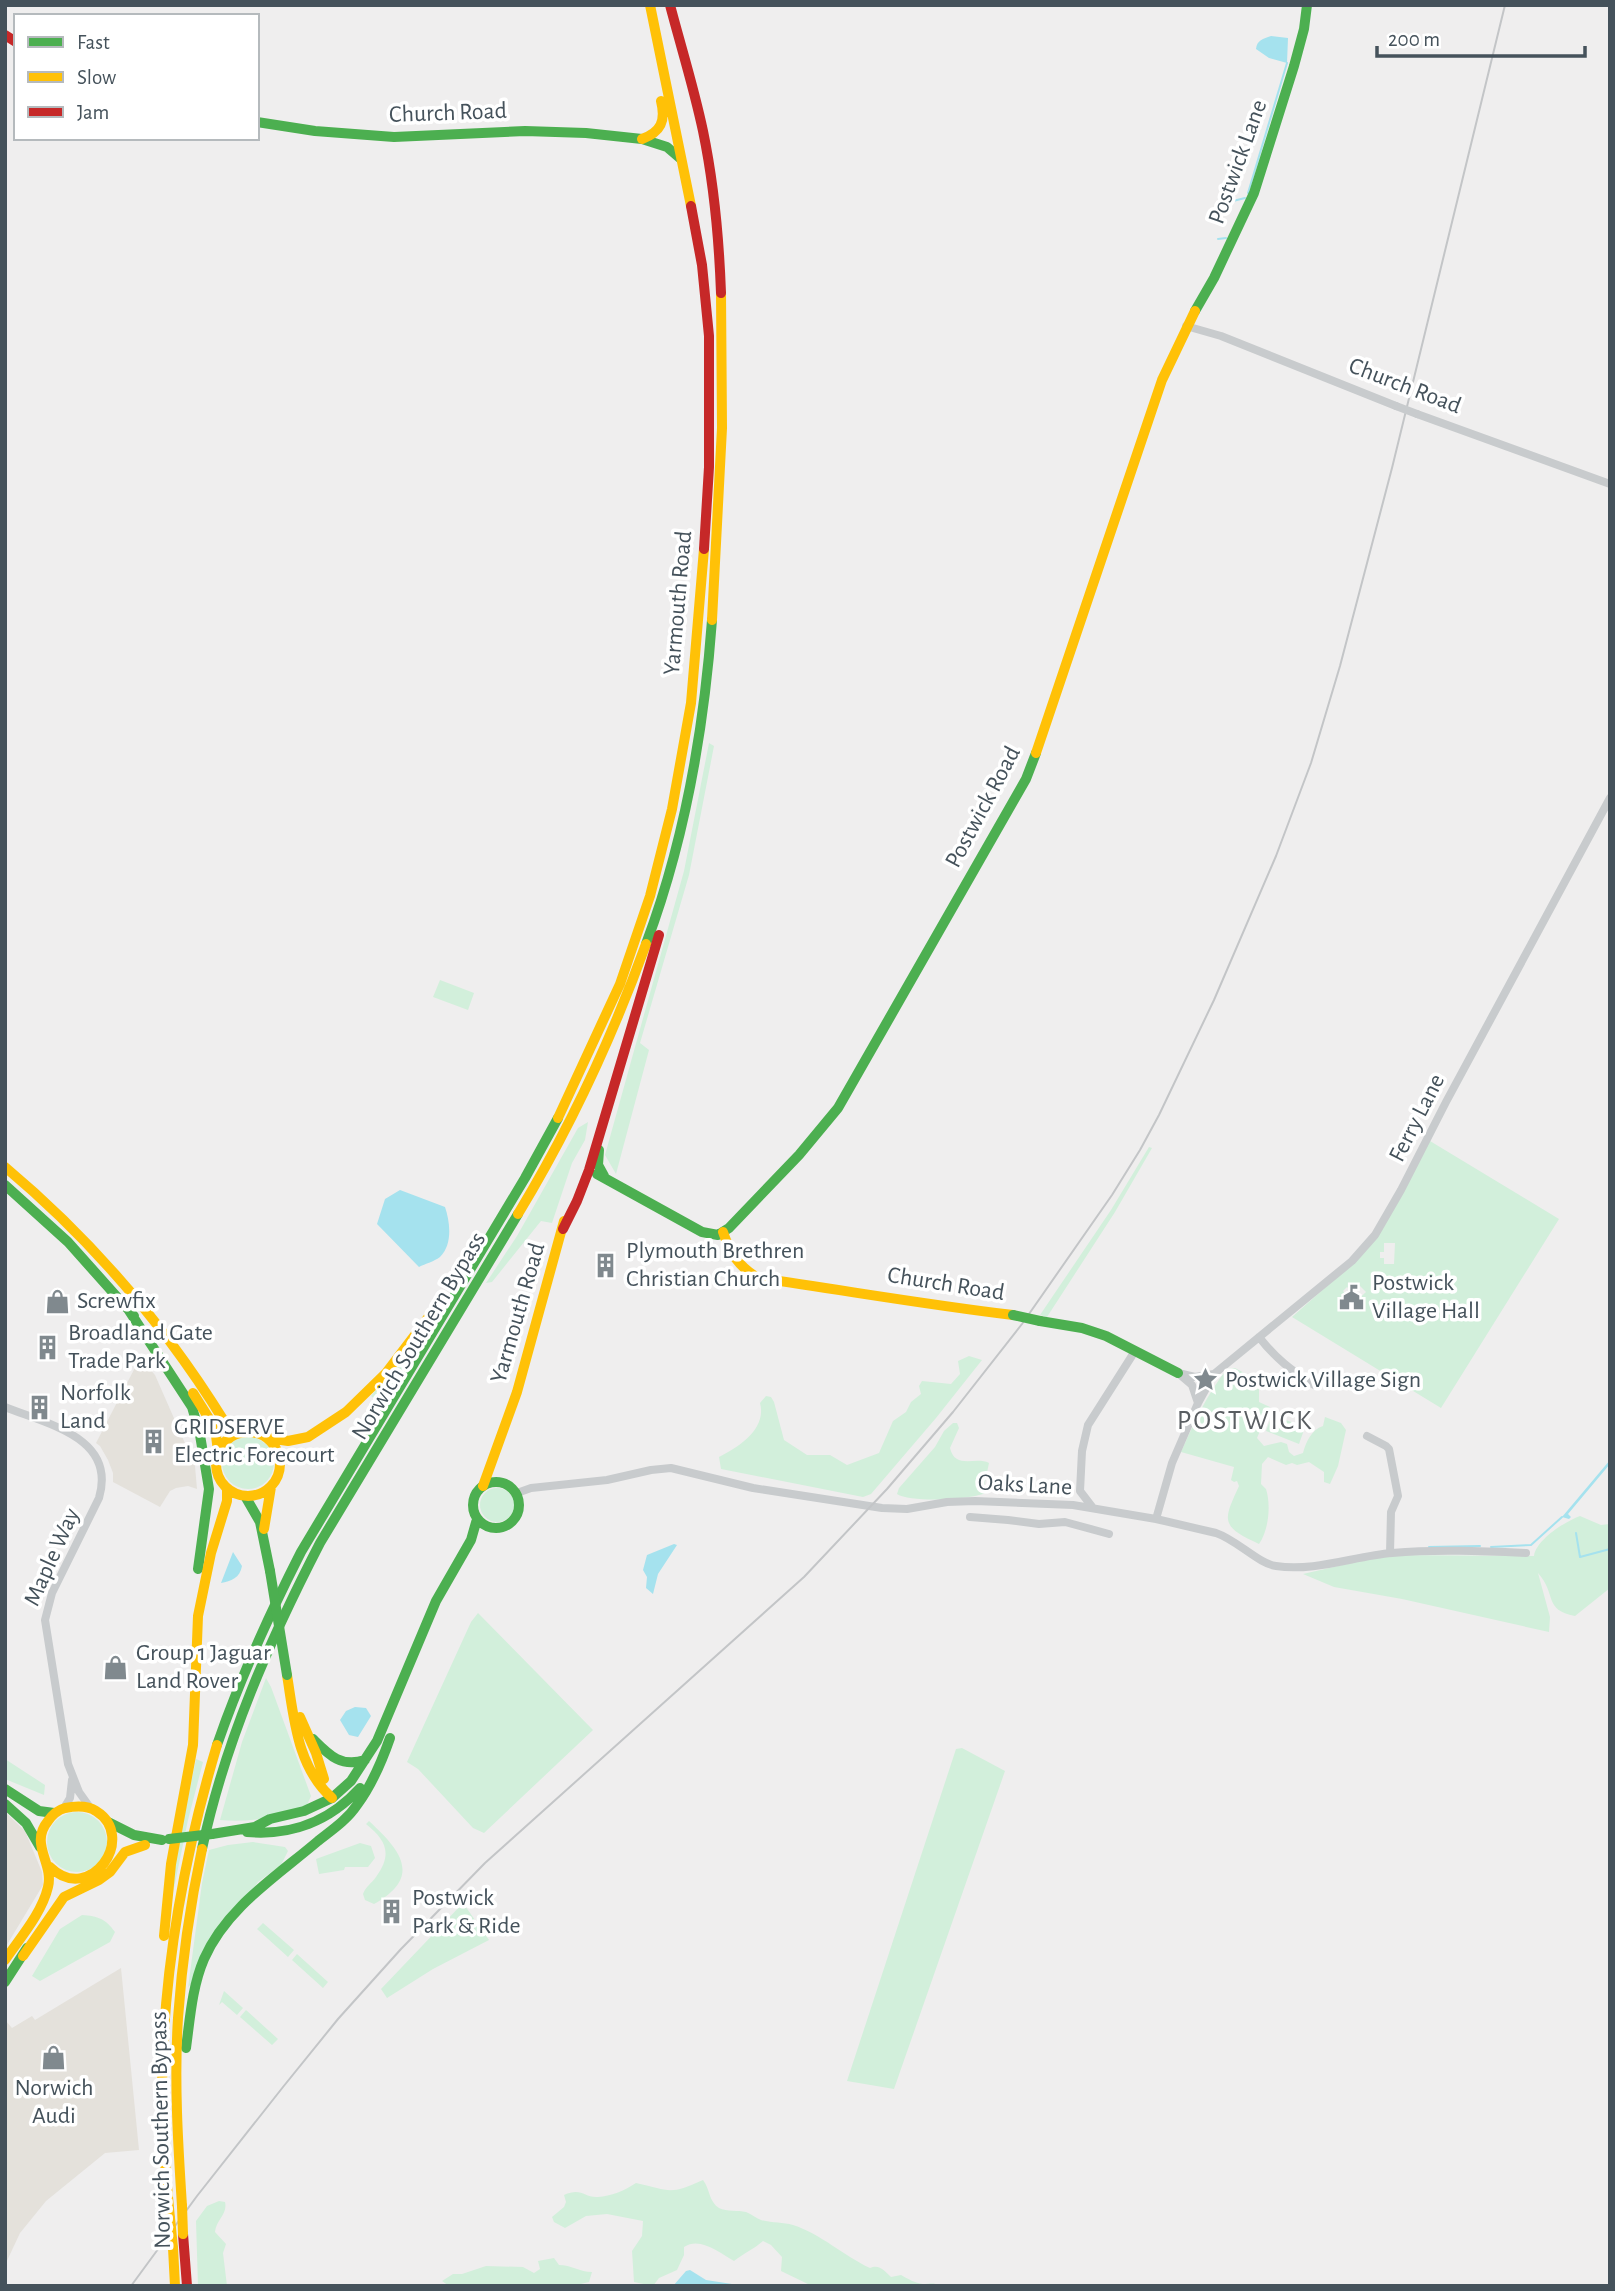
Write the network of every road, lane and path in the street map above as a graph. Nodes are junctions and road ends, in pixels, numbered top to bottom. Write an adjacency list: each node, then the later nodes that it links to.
1 (650, 5): 4 (main road, Yarmouth Road)
2 (670, 5): 11 (main road, Yarmouth Road)
3 (1307, 5): 8 (main road, Postwick Lane)
4 (658, 50): 6 (main road); 7 (main road, Yarmouth Road)
5 (259, 122): 6 (main road, Church Road)
6 (642, 139): 7 (main road, Church Road)
7 (681, 159): 15 (main road, Yarmouth Road)
8 (1186, 326): 9 (street, Church Road, bridge); 20 (main road, Postwick Road)
9 (1610, 484)
10 (1610, 798): 22 (street, Ferry Lane)
11 (680, 828): 12 (main road); 84 (main road, Norwich Southern Bypass)
12 (603, 1124): 14 (main road); 16 (main road)
13 (5, 1167): 30 (main road)
14 (588, 1170): 16 (main road); 18 (main road, Yarmouth Road); 19 (main road, Yarmouth Road)
15 (525, 1178): 32 (main road); 83 (main road, Norwich Southern Bypass)
16 (607, 1178): 18 (main road); 20 (main road)
17 (5, 1185): 21 (main road)
18 (583, 1187): 19 (main road, Yarmouth Road)
19 (563, 1229): 29 (main road, Yarmouth Road)
20 (723, 1232): 23 (main road, Church Road, bridge)
21 (128, 1308): 33 (main road); 56 (main road)
22 (1259, 1337): 25 (street, Ferry Lane); 26 (street)
23 (1135, 1351): 24 (main road, Church Road); 38 (street)
24 (1178, 1373): 25 (street); 27 (street)
25 (1214, 1374): 27 (street)
26 (1314, 1385)
27 (1198, 1403): 46 (street)
28 (5, 1406): 60 (street, Maple Way)
29 (512, 1408): 34 (main road, Yarmouth Road); 35 (main road, Yarmouth Road)
30 (244, 1432): 32 (main road); 33 (main road)
31 (1367, 1436): 51 (street)
32 (268, 1438): 36 (main road)
33 (218, 1451): 37 (main road)
34 (505, 1484): 35 (main road); 39 (main road)
35 (483, 1486): 45 (main road)
36 (271, 1487): 40 (main road); 48 (main road)
37 (227, 1489): 40 (main road); 56 (main road)
38 (1080, 1491): 42 (street); 43 (street)
39 (517, 1493): 41 (street, Oaks Lane); 49 (main road)
40 (245, 1496): 48 (main road)
41 (1011, 1501): 42 (street, Oaks Lane); 47 (street)
42 (1073, 1505): 43 (street, Oaks Lane)
43 (1093, 1508): 46 (street, Oaks Lane)
44 (970, 1517): 47 (street)
45 (477, 1519): 49 (main road); 53 (main road)
46 (1156, 1519): 51 (street, Oaks Lane)
47 (1008, 1520): 50 (street)
48 (264, 1528): 55 (main road, bridge)
49 (496, 1528): 53 (main road)
50 (1110, 1534)
51 (1390, 1553): 52 (street, Oaks Lane)
52 (1526, 1553)
53 (460, 1560): 54 (main road)
54 (411, 1665): 58 (main road); 59 (main road)
55 (291, 1697): 57 (main road); 62 (main road)
56 (195, 1712): 83 (main road)
57 (307, 1733): 59 (main road); 63 (main road)
58 (390, 1738): 63 (main road); 70 (main road)
59 (365, 1760): 63 (main road)
60 (72, 1777): 66 (street, Maple Way); 67 (street, Maple Way)
61 (5, 1789): 67 (main road)
62 (320, 1790): 63 (main road); 65 (main road)
63 (338, 1798): 65 (main road); 70 (main road); 72 (main road)
64 (5, 1804): 75 (main road)
65 (317, 1805): 69 (main road)
66 (91, 1808): 67 (main road); 68 (main road)
67 (59, 1811): 75 (main road)
68 (108, 1822): 73 (main road); 76 (main road)
69 (255, 1827): 71 (main road); 72 (main road)
70 (331, 1829): 77 (main road)
71 (240, 1831): 72 (main road); 73 (main road, bridge)
72 (294, 1837): 77 (main road)
73 (162, 1840): 74 (main road)
74 (145, 1845): 76 (main road); 80 (main road)
75 (40, 1848): 78 (main road)
76 (110, 1855): 79 (main road)
77 (289, 1865): 84 (main road)
78 (50, 1867): 79 (main road); 81 (main road)
79 (79, 1879): 80 (main road)
80 (23, 1956): 82 (main road)
81 (5, 1960)
82 (5, 1983)
83 (164, 2029): 85 (main road, Norwich Southern Bypass, bridge)
84 (180, 2172): 86 (main road, Norwich Southern Bypass, bridge)
85 (175, 2286)
86 (187, 2286)

